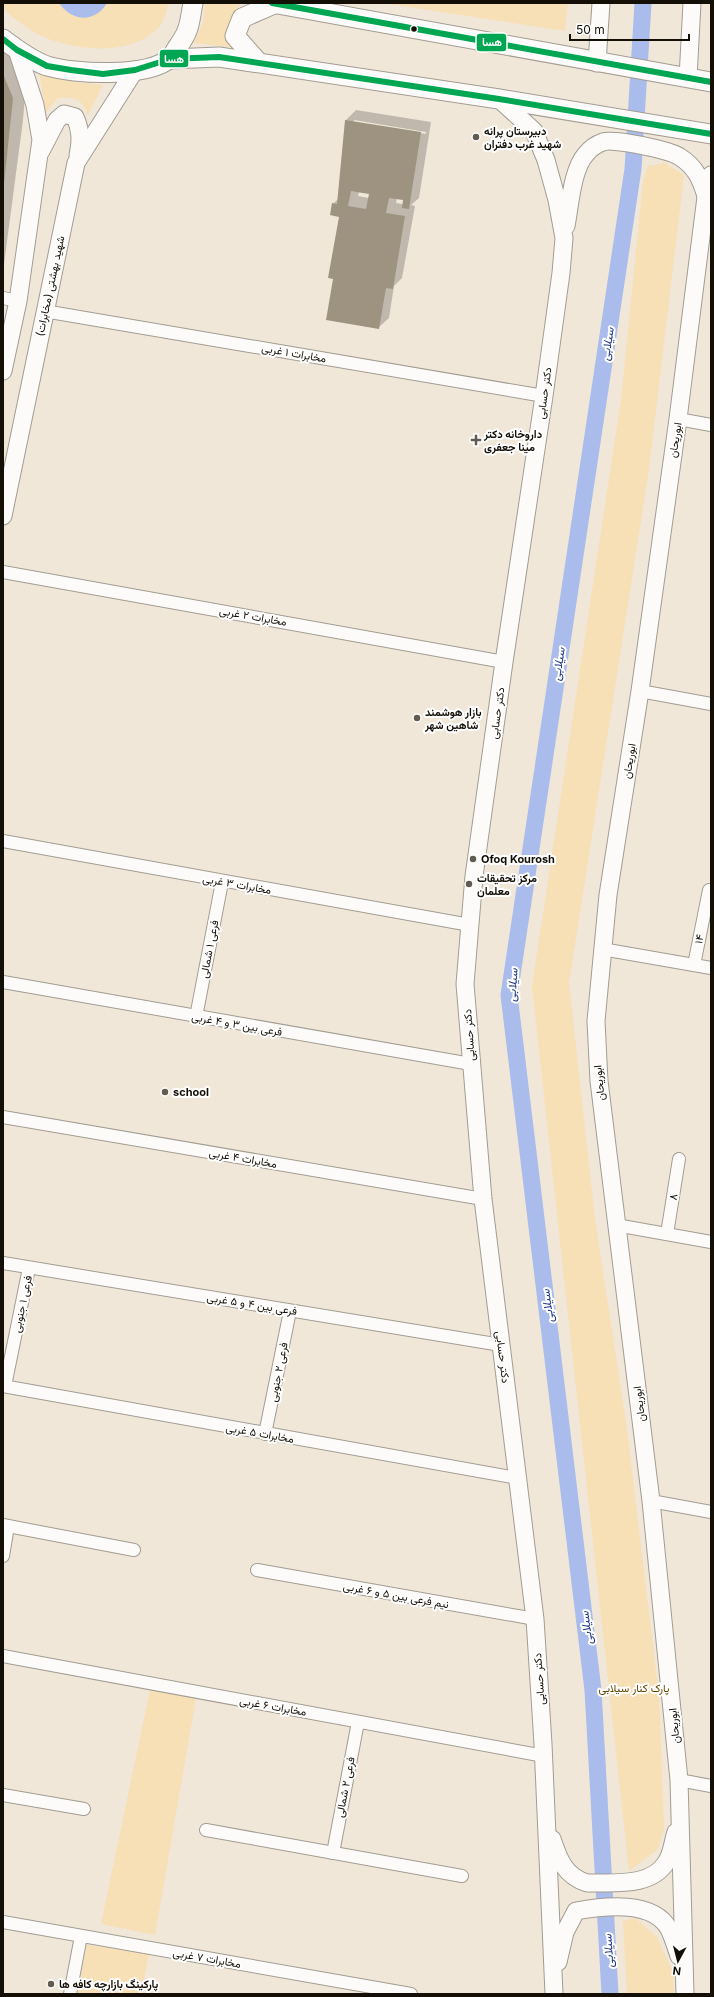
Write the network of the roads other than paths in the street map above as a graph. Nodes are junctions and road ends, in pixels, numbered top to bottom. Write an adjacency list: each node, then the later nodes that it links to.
1 (193, 3): 6 (main road)
2 (601, 3): 8 (main road)
3 (692, 3): 10 (main road)
4 (273, 4): 7 (main road); 8 (main road)
5 (10, 44): 9 (main road); 14 (main road)
6 (170, 58): 7 (main road); 9 (main road)
7 (258, 62): 12 (main road)
8 (597, 63): 10 (main road)
9 (135, 70): 15 (main road, شهید بهشتی (مخابرات))
10 (688, 78): 11 (main road)
11 (711, 82)
12 (499, 99): 13 (main road); 18 (main road, دکتر حسابی)
13 (711, 134)
14 (40, 154): 15 (main road); 19 (main road)
15 (76, 163): 20 (main road, شهید بهشتی (مخابرات))
16 (711, 175): 17 (main road, ابوریحان)
17 (706, 197): 18 (main road); 23 (main road, ابوریحان)
18 (564, 238): 22 (main road, دکتر حسابی)
19 (10, 300): 21 (main road)
20 (44, 311): 22 (street, مخابرات ۱ غربی); 25 (main road, شهید بهشتی (مخابرات))
21 (3, 371)
22 (544, 396): 27 (main road, دکتر حسابی)
23 (678, 419): 24 (street); 28 (main road, ابوریحان)
24 (711, 425)
25 (3, 516)
26 (3, 572): 27 (street, مخابرات ۲ غربی)
27 (504, 662): 33 (main road, دکتر حسابی)
28 (640, 691): 29 (street); 34 (main road, ابوریحان)
29 (711, 704)
30 (3, 841): 31 (street, مخابرات ۳ غربی)
31 (222, 882): 33 (street, مخابرات ۳ غربی); 38 (street, فرعی ۱ شمالی)
32 (709, 890): 35 (street, ۱۴)
33 (470, 925): 39 (main road, دکتر حسابی)
34 (602, 949): 35 (street); 43 (main road, ابوریحان)
35 (694, 965): 36 (street)
36 (711, 968)
37 (3, 982): 38 (street, فرعی بین ۳ و ۴ غربی)
38 (196, 1016): 39 (street, فرعی بین ۳ و ۴ غربی)
39 (472, 1064): 42 (main road, دکتر حسابی)
40 (3, 1117): 42 (street, مخابرات ۴ غربی)
41 (679, 1159): 44 (street, ۸)
42 (483, 1199): 49 (main road, دکتر حسابی)
43 (616, 1225): 44 (street); 53 (main road, ابوریحان)
44 (667, 1234): 45 (street)
45 (711, 1242)
46 (3, 1263): 47 (street, فرعی بین ۴ و ۵ غربی)
47 (29, 1268): 48 (street, فرعی بین ۴ و ۵ غربی); 50 (street, فرعی ۱ جنوبی)
48 (290, 1311): 49 (street, فرعی بین ۴ و ۵ غربی); 51 (street, فرعی ۲ جنوبی)
49 (501, 1345): 52 (main road, دکتر حسابی)
50 (4, 1386): 51 (street, مخابرات ۵ غربی)
51 (266, 1434): 52 (street, مخابرات ۵ غربی)
52 (517, 1478): 59 (main road, دکتر حسابی)
53 (651, 1501): 54 (street); 63 (main road, ابوریحان)
54 (711, 1512)
55 (6, 1525): 56 (street); 57 (street)
56 (134, 1550)
57 (3, 1556)
58 (257, 1570): 59 (street, نیم فرعی بین ۵ و ۶ غربی)
59 (535, 1619): 62 (main road, دکتر حسابی)
60 (3, 1656): 61 (street, مخابرات ۶ غربی)
61 (358, 1722): 62 (street, مخابرات ۶ غربی); 70 (street, فرعی ۲ شمالی)
62 (544, 1756): 68 (main road, دکتر حسابی)
63 (679, 1780): 64 (street); 67 (main road, ابوریحان)
64 (711, 1786)
65 (3, 1795): 66 (street)
66 (84, 1809)
67 (680, 1817): 68 (main road); 74 (main road, ابوریحان)
68 (546, 1822): 75 (main road, دکتر حسابی)
69 (206, 1830): 70 (street)
70 (333, 1853): 71 (street)
71 (462, 1876)
72 (3, 1922): 73 (street, مخابرات ۷ غربی)
73 (81, 1936): 76 (street); 77 (street, مخابرات ۷ غربی)
74 (684, 1969): 75 (main road); 78 (main road, ابوریحان)
75 (554, 1986)
76 (70, 1994)
77 (411, 1994)
78 (685, 1994)

